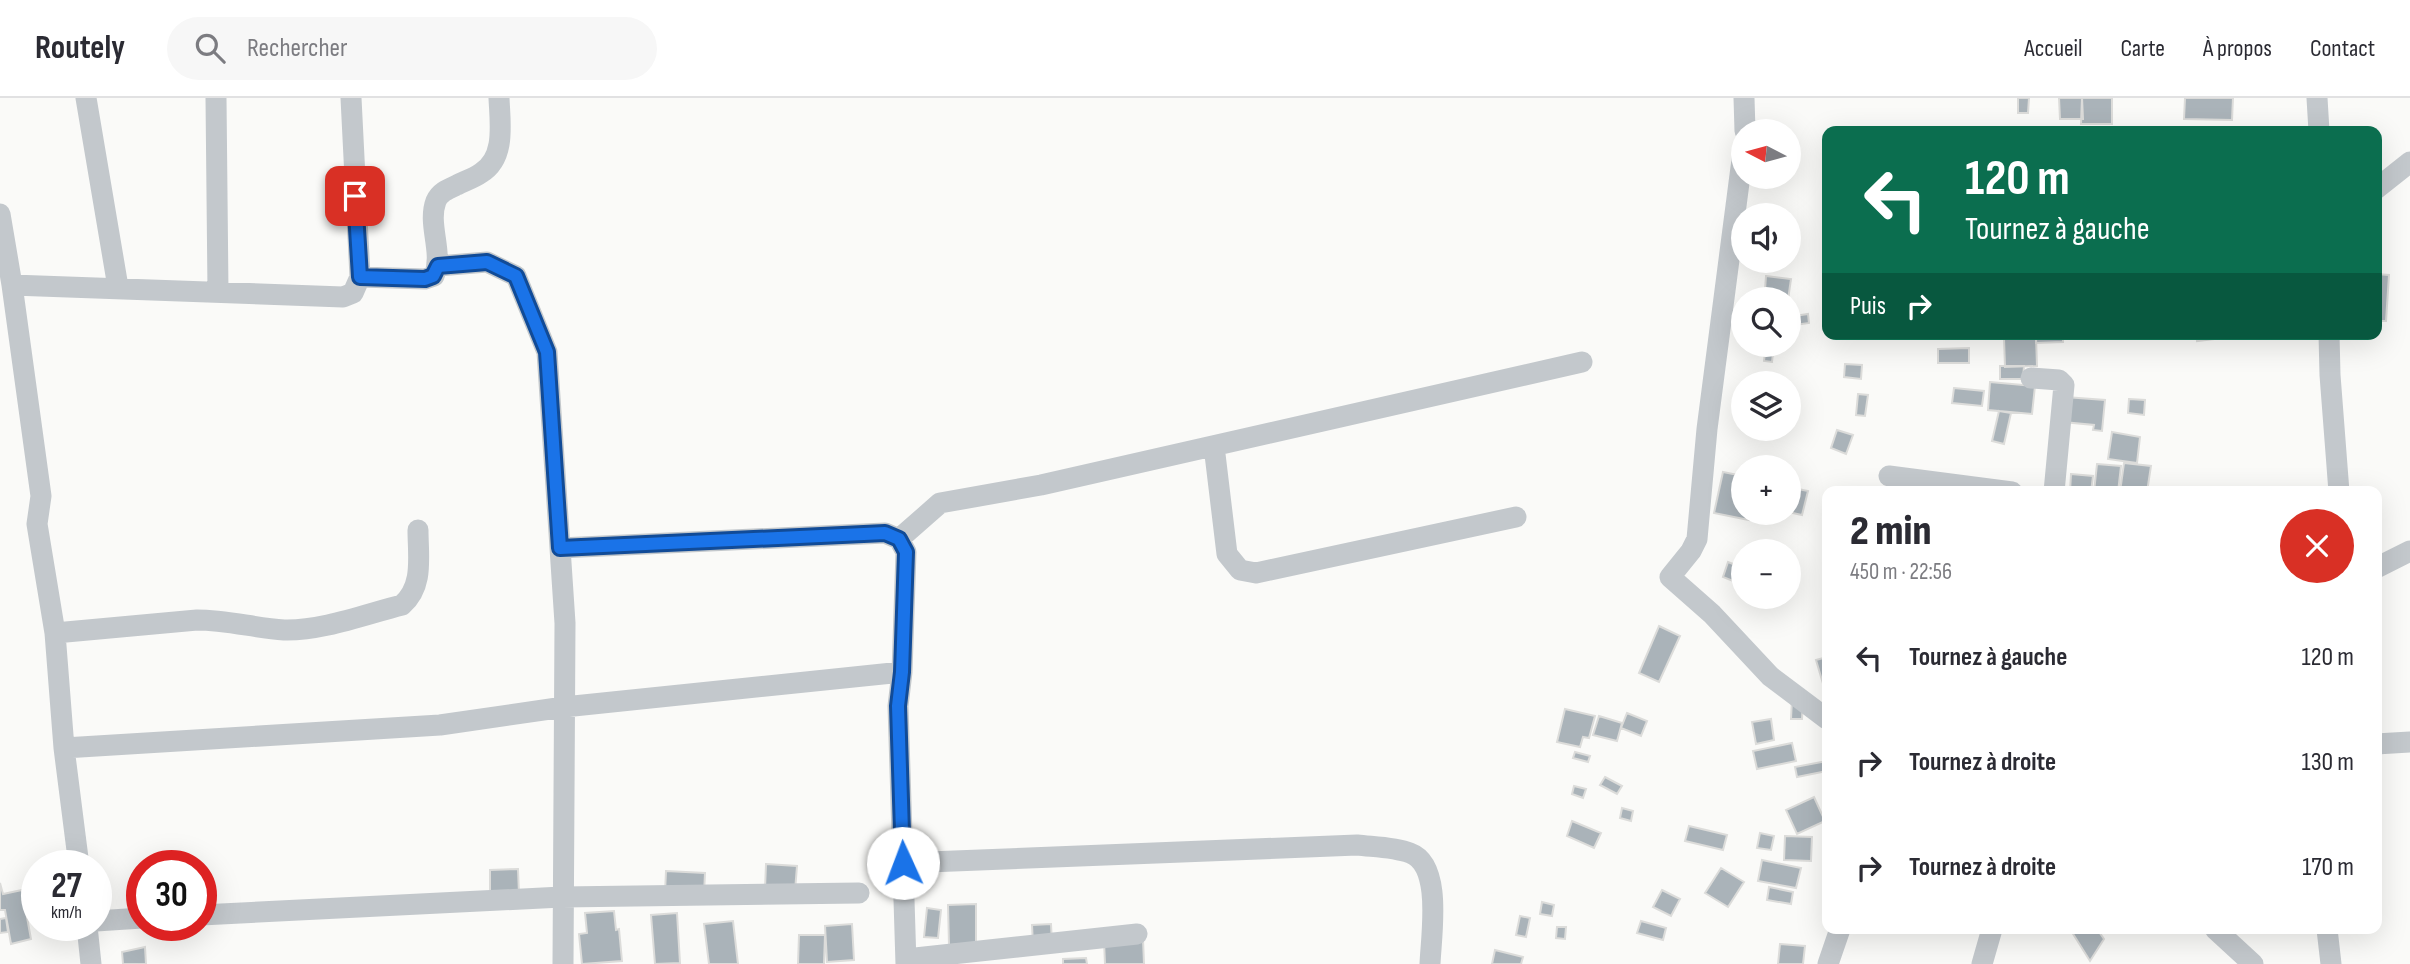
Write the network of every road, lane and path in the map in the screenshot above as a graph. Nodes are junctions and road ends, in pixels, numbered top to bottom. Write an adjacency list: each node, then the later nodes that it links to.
1 (86, 98): 16 (street)
2 (216, 98): 17 (street)
3 (351, 98): 14 (street)
4 (499, 98): 13 (street)
5 (1744, 98): 7 (street)
6 (2317, 98): 8 (street)
7 (1745, 119)
8 (2319, 126)
9 (2410, 162): 10 (street)
10 (2382, 184)
11 (1738, 189): 35 (street)
12 (0, 214): 15 (street)
13 (438, 266): 14 (street); 29 (street)
14 (360, 277): 17 (street)
15 (12, 285): 16 (street); 32 (street)
16 (118, 287): 17 (street)
17 (218, 292)
18 (2329, 340): 25 (street)
19 (1582, 362): 21 (street)
20 (2031, 378): 24 (street)
21 (1214, 446): 26 (street); 28 (street)
22 (1889, 476): 23 (street)
23 (1966, 486)
24 (2055, 486)
25 (2339, 486)
26 (1516, 517)
27 (418, 530): 32 (street)
28 (899, 539): 29 (street); 33 (street)
29 (560, 548): 34 (street)
30 (2410, 551): 31 (street)
31 (2382, 565)
32 (55, 633): 38 (street)
33 (902, 672): 34 (street); 40 (street)
34 (564, 707): 38 (street); 42 (street)
35 (1822, 715)
36 (2410, 742): 37 (street)
37 (2382, 744)
38 (64, 748): 39 (street)
39 (77, 850)
40 (903, 863): 50 (street); 53 (street)
41 (859, 893): 42 (street)
42 (562, 897): 43 (street); 52 (street)
43 (217, 914)
44 (1137, 934): 50 (street)
45 (1838, 934): 54 (street)
46 (1991, 934): 55 (street)
47 (2220, 934): 56 (street)
48 (2328, 934): 57 (street)
49 (89, 941): 51 (street)
50 (906, 962)
51 (91, 964)
52 (563, 964)
53 (1430, 964)
54 (1828, 964)
55 (1982, 964)
56 (2253, 964)
57 (2331, 964)

